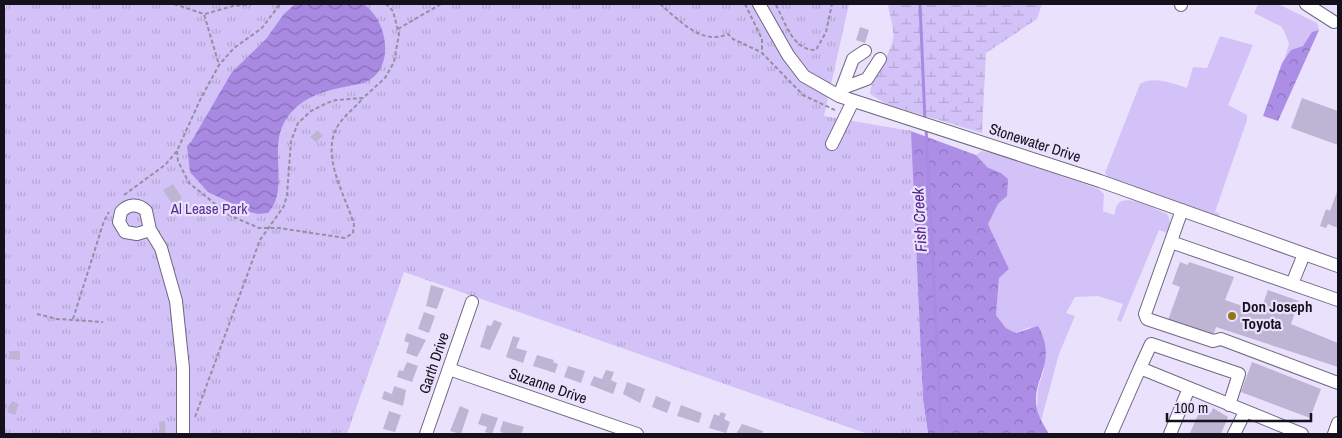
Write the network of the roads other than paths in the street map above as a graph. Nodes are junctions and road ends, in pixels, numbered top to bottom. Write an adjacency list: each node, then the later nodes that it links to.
1 (759, 4): 6 (street, Stonewater Drive)
2 (1306, 4): 3 (street)
3 (1334, 22)
4 (865, 51): 6 (street)
5 (880, 59): 6 (street)
6 (841, 92): 7 (street, Stonewater Drive)
7 (853, 101): 8 (street); 9 (street, Stonewater Drive)
8 (832, 144)
9 (1182, 210): 11 (street); 12 (street, Stonewater Drive)
10 (150, 230): 24 (street)
11 (1171, 242): 14 (street); 19 (street)
12 (1304, 254): 13 (street, Stonewater Drive); 14 (street)
13 (1338, 266)
14 (1292, 284): 15 (street)
15 (1338, 300)
16 (472, 302): 18 (street, Garth Drive)
17 (1140, 368): 20 (street); 21 (street); 27 (street)
18 (449, 369): 25 (street, Garth Drive); 26 (street, Suzanne Drive)
19 (1338, 383)
20 (1189, 388): 21 (street); 28 (street)
21 (1229, 405): 22 (street)
22 (1244, 412): 29 (street); 30 (street)
23 (1338, 423): 31 (street)
24 (182, 429)
25 (426, 434)
26 (637, 434)
27 (1111, 434)
28 (1170, 434)
29 (1234, 434)
30 (1302, 434)
31 (1334, 434)

